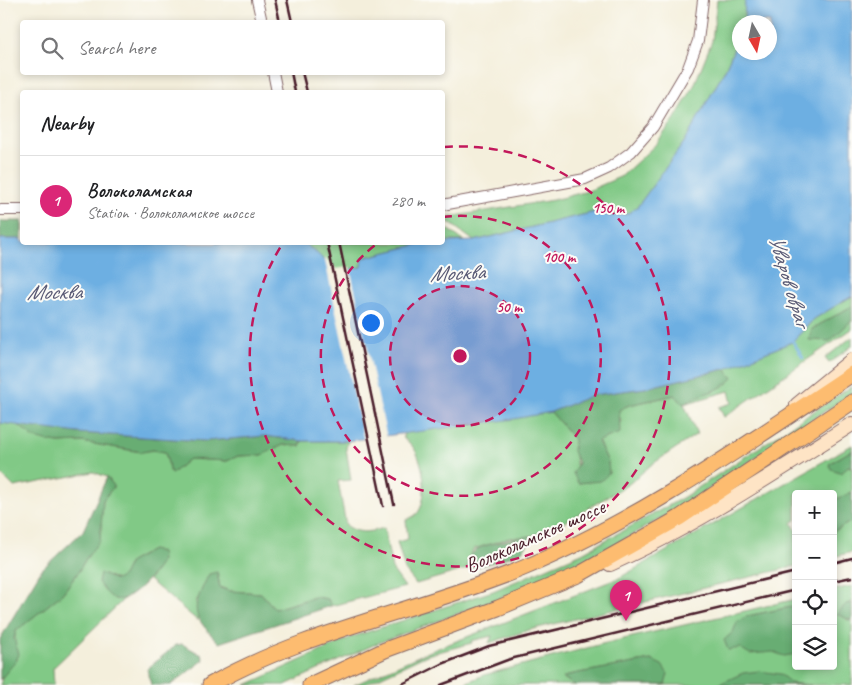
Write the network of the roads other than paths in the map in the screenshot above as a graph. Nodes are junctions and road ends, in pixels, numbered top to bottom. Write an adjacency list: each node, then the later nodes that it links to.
1 (257, 0): 3 (street)
2 (703, 0): 6 (street)
3 (262, 20)
4 (274, 75): 5 (street)
5 (277, 90)
6 (445, 204)
7 (0, 210): 8 (street)
8 (20, 210)
9 (852, 360): 12 (main road)
10 (852, 374): 12 (main road, Волоколамское шоссе)
11 (852, 402): 14 (main road)
12 (783, 419): 15 (main road, Волоколамское шоссе)
13 (852, 424): 14 (main road)
14 (578, 575): 16 (main road)
15 (210, 685)
16 (310, 685)

